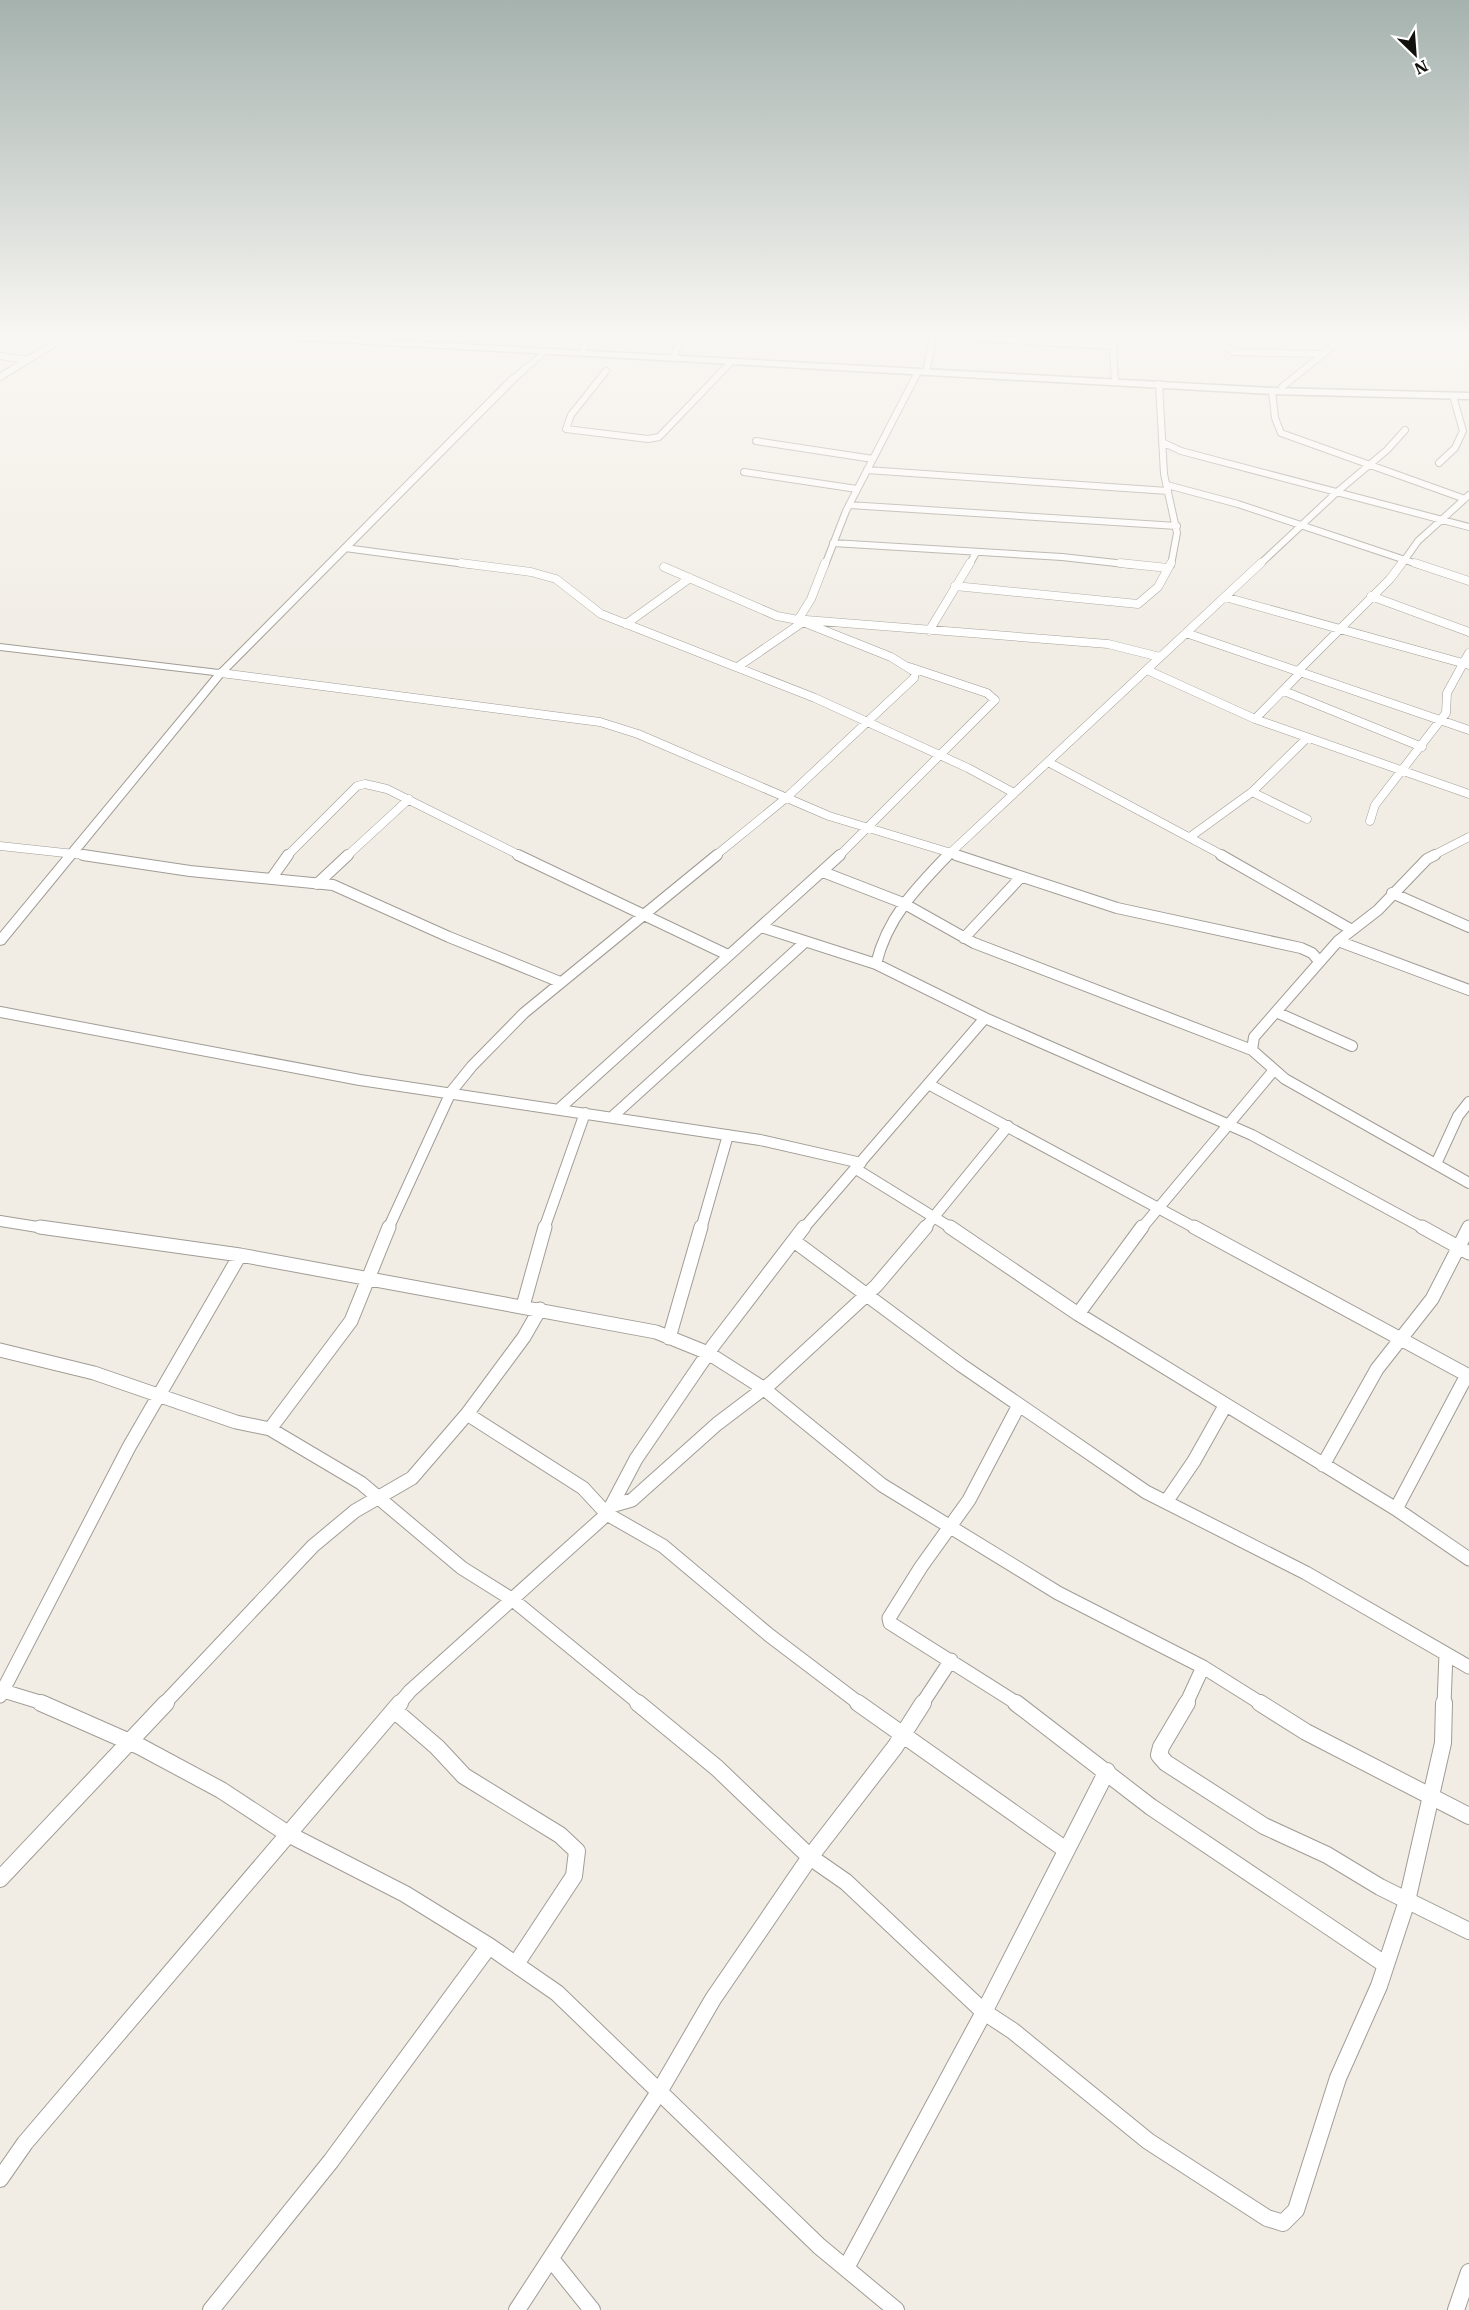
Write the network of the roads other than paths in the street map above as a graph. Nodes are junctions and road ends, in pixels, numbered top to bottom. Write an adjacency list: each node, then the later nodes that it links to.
1 (1162, 442): 14 (street)
2 (450, 443): 24 (street)
3 (768, 443): 9 (street)
4 (881, 443): 9 (street)
5 (1163, 443): 16 (street)
6 (1308, 443): 11 (street)
7 (1392, 443): 11 (street)
8 (1457, 443): 10 (street)
9 (873, 459): 12 (street)
10 (1439, 463)
11 (1370, 465): 16 (street); 17 (street)
12 (867, 470): 14 (street); 15 (street)
13 (744, 472): 15 (street)
14 (1168, 488): 20 (street); 21 (street)
15 (857, 489): 18 (street)
16 (1337, 492): 19 (street); 21 (street)
17 (1467, 497): 19 (street)
18 (849, 505): 20 (street); 23 (street)
19 (1443, 519): 22 (street); 26 (street)
20 (1177, 526): 28 (street)
21 (1301, 526): 26 (street); 33 (street)
22 (1469, 527)
23 (833, 543): 25 (street); 34 (street)
24 (345, 548): 35 (street); 48 (street)
25 (976, 553): 28 (street); 31 (street)
26 (1406, 559): 30 (street); 32 (street)
27 (664, 567): 29 (street)
28 (1168, 568): 31 (street)
29 (690, 578): 34 (street); 35 (street)
30 (1469, 581)
31 (955, 586): 37 (street)
32 (1371, 596): 36 (street); 38 (street)
33 (1225, 597): 36 (street); 39 (street)
34 (800, 621): 37 (street); 44 (street); 45 (street)
35 (626, 624): 44 (street)
36 (1341, 628): 43 (street); 47 (street)
37 (929, 631): 42 (street)
38 (1469, 632)
39 (1186, 633): 42 (street); 47 (street)
40 (0, 647): 48 (street)
41 (1469, 653): 43 (street)
42 (1160, 657): 46 (street)
43 (1467, 664): 51 (street)
44 (739, 666): 52 (street)
45 (908, 667): 52 (street); 56 (street)
46 (1147, 670): 50 (street); 57 (street)
47 (1299, 671): 49 (street); 51 (street)
48 (221, 673): 62 (street); 70 (street)
49 (1284, 691): 50 (street); 55 (street)
50 (1255, 719): 54 (street)
51 (1441, 719): 53 (street); 55 (street)
52 (867, 724): 56 (street); 62 (street)
53 (1469, 730)
54 (1307, 738): 58 (street); 59 (street)
55 (1422, 747): 58 (street)
56 (942, 756): 60 (street); 66 (street)
57 (1048, 762): 60 (street); 67 (street)
58 (1401, 770): 61 (street); 65 (street)
59 (1252, 792): 64 (street); 67 (street)
60 (1014, 793): 71 (street)
61 (1469, 794)
62 (786, 798): 66 (street); 78 (street)
63 (409, 799): 74 (street); 75 (street); 78 (street)
64 (1307, 819)
65 (1371, 820)
66 (868, 830): 71 (street); 72 (street)
67 (1190, 837): 81 (street)
68 (1469, 837): 76 (street)
69 (0, 846): 70 (street)
70 (70, 853): 74 (street); 83 (street)
71 (951, 853): 73 (street); 77 (street)
72 (823, 872): 77 (street); 79 (street)
73 (1020, 878): 82 (street); 87 (street)
74 (271, 879): 75 (street)
75 (317, 884): 89 (street)
76 (1392, 893): 80 (street); 81 (street)
77 (903, 903): 82 (street); 88 (street)
78 (644, 915): 86 (street); 89 (street)
79 (761, 927): 85 (street); 86 (street)
80 (1469, 927)
81 (1352, 930): 84 (street)
82 (964, 938): 95 (street)
83 (0, 940)
84 (1338, 941): 87 (street); 90 (street)
85 (805, 942): 88 (street); 102 (street)
86 (728, 955): 100 (street)
87 (1319, 961): 92 (street)
88 (876, 964): 93 (street)
89 (560, 982): 98 (street)
90 (1469, 990)
91 (0, 1012): 98 (street)
92 (1276, 1012): 94 (street); 95 (street)
93 (986, 1018): 97 (street); 103 (street)
94 (1352, 1046)
95 (1252, 1050): 96 (street)
96 (1274, 1070): 103 (street); 106 (street)
97 (930, 1085): 104 (street); 107 (street)
98 (451, 1092): 100 (street); 116 (street)
99 (1469, 1102): 106 (street)
100 (559, 1109): 101 (street)
101 (585, 1113): 102 (street); 118 (street)
102 (612, 1117): 105 (street)
103 (1229, 1125): 109 (street); 114 (street)
104 (1008, 1126): 109 (street); 110 (street)
105 (728, 1135): 107 (street); 121 (street)
106 (1436, 1164): 108 (street)
107 (859, 1166): 110 (street); 113 (street)
108 (1469, 1183)
109 (1156, 1208): 120 (street); 122 (street)
110 (935, 1217): 117 (street); 120 (street)
111 (0, 1221): 115 (street)
112 (1469, 1227): 114 (street)
113 (794, 1241): 117 (street); 124 (street)
114 (1464, 1250): 122 (street)
115 (240, 1255): 116 (street); 127 (street)
116 (368, 1277): 118 (street); 131 (street)
117 (867, 1294): 126 (street); 128 (street)
118 (524, 1306): 119 (street)
119 (540, 1309): 121 (street); 130 (street)
120 (1078, 1314): 129 (street)
121 (669, 1338): 124 (street)
122 (1399, 1338): 125 (street); 132 (street)
123 (0, 1350): 127 (street)
124 (708, 1353): 126 (street); 136 (street)
125 (1468, 1375): 135 (street)
126 (763, 1388): 136 (street); 137 (street)
127 (161, 1394): 131 (street); 144 (street)
128 (1019, 1405): 134 (street); 137 (street)
129 (1225, 1406): 132 (street); 134 (street)
130 (468, 1414): 133 (street); 136 (street)
131 (270, 1430): 133 (street)
132 (1323, 1465): 135 (street)
133 (379, 1497): 139 (street); 147 (street)
134 (1166, 1502): 140 (street)
135 (1396, 1509): 138 (street)
136 (609, 1510): 139 (street); 146 (street)
137 (951, 1526): 141 (street); 142 (street)
138 (1469, 1559)
139 (513, 1600): 145 (street); 153 (street)
140 (1446, 1654): 143 (street); 149 (street)
141 (951, 1660): 146 (street); 148 (street)
142 (1203, 1667): 149 (street); 155 (street)
143 (1469, 1667)
144 (1, 1692): 147 (street)
145 (394, 1710): 151 (street); 158 (street)
146 (902, 1736): 152 (street); 153 (street)
147 (128, 1741): 151 (street); 154 (street)
148 (1107, 1771): 152 (street); 159 (street)
149 (1431, 1794): 150 (street); 155 (street)
150 (1469, 1816)
151 (288, 1834): 157 (street); 162 (street)
152 (1066, 1850): 160 (street)
153 (810, 1857): 160 (street); 161 (street)
154 (0, 1879)
155 (1407, 1901): 156 (street); 159 (street)
156 (1469, 1931)
157 (489, 1946): 158 (street); 166 (street)
158 (516, 1964): 161 (street)
159 (1386, 1965): 160 (street)
160 (984, 2012): 164 (street)
161 (659, 2092): 163 (street); 164 (street)
162 (0, 2179)
163 (551, 2259): 167 (street); 168 (street)
164 (846, 2268): 169 (street)
165 (1469, 2272): 170 (street)
166 (212, 2310)
167 (517, 2310)
168 (592, 2310)
169 (896, 2310)
170 (1456, 2310)

